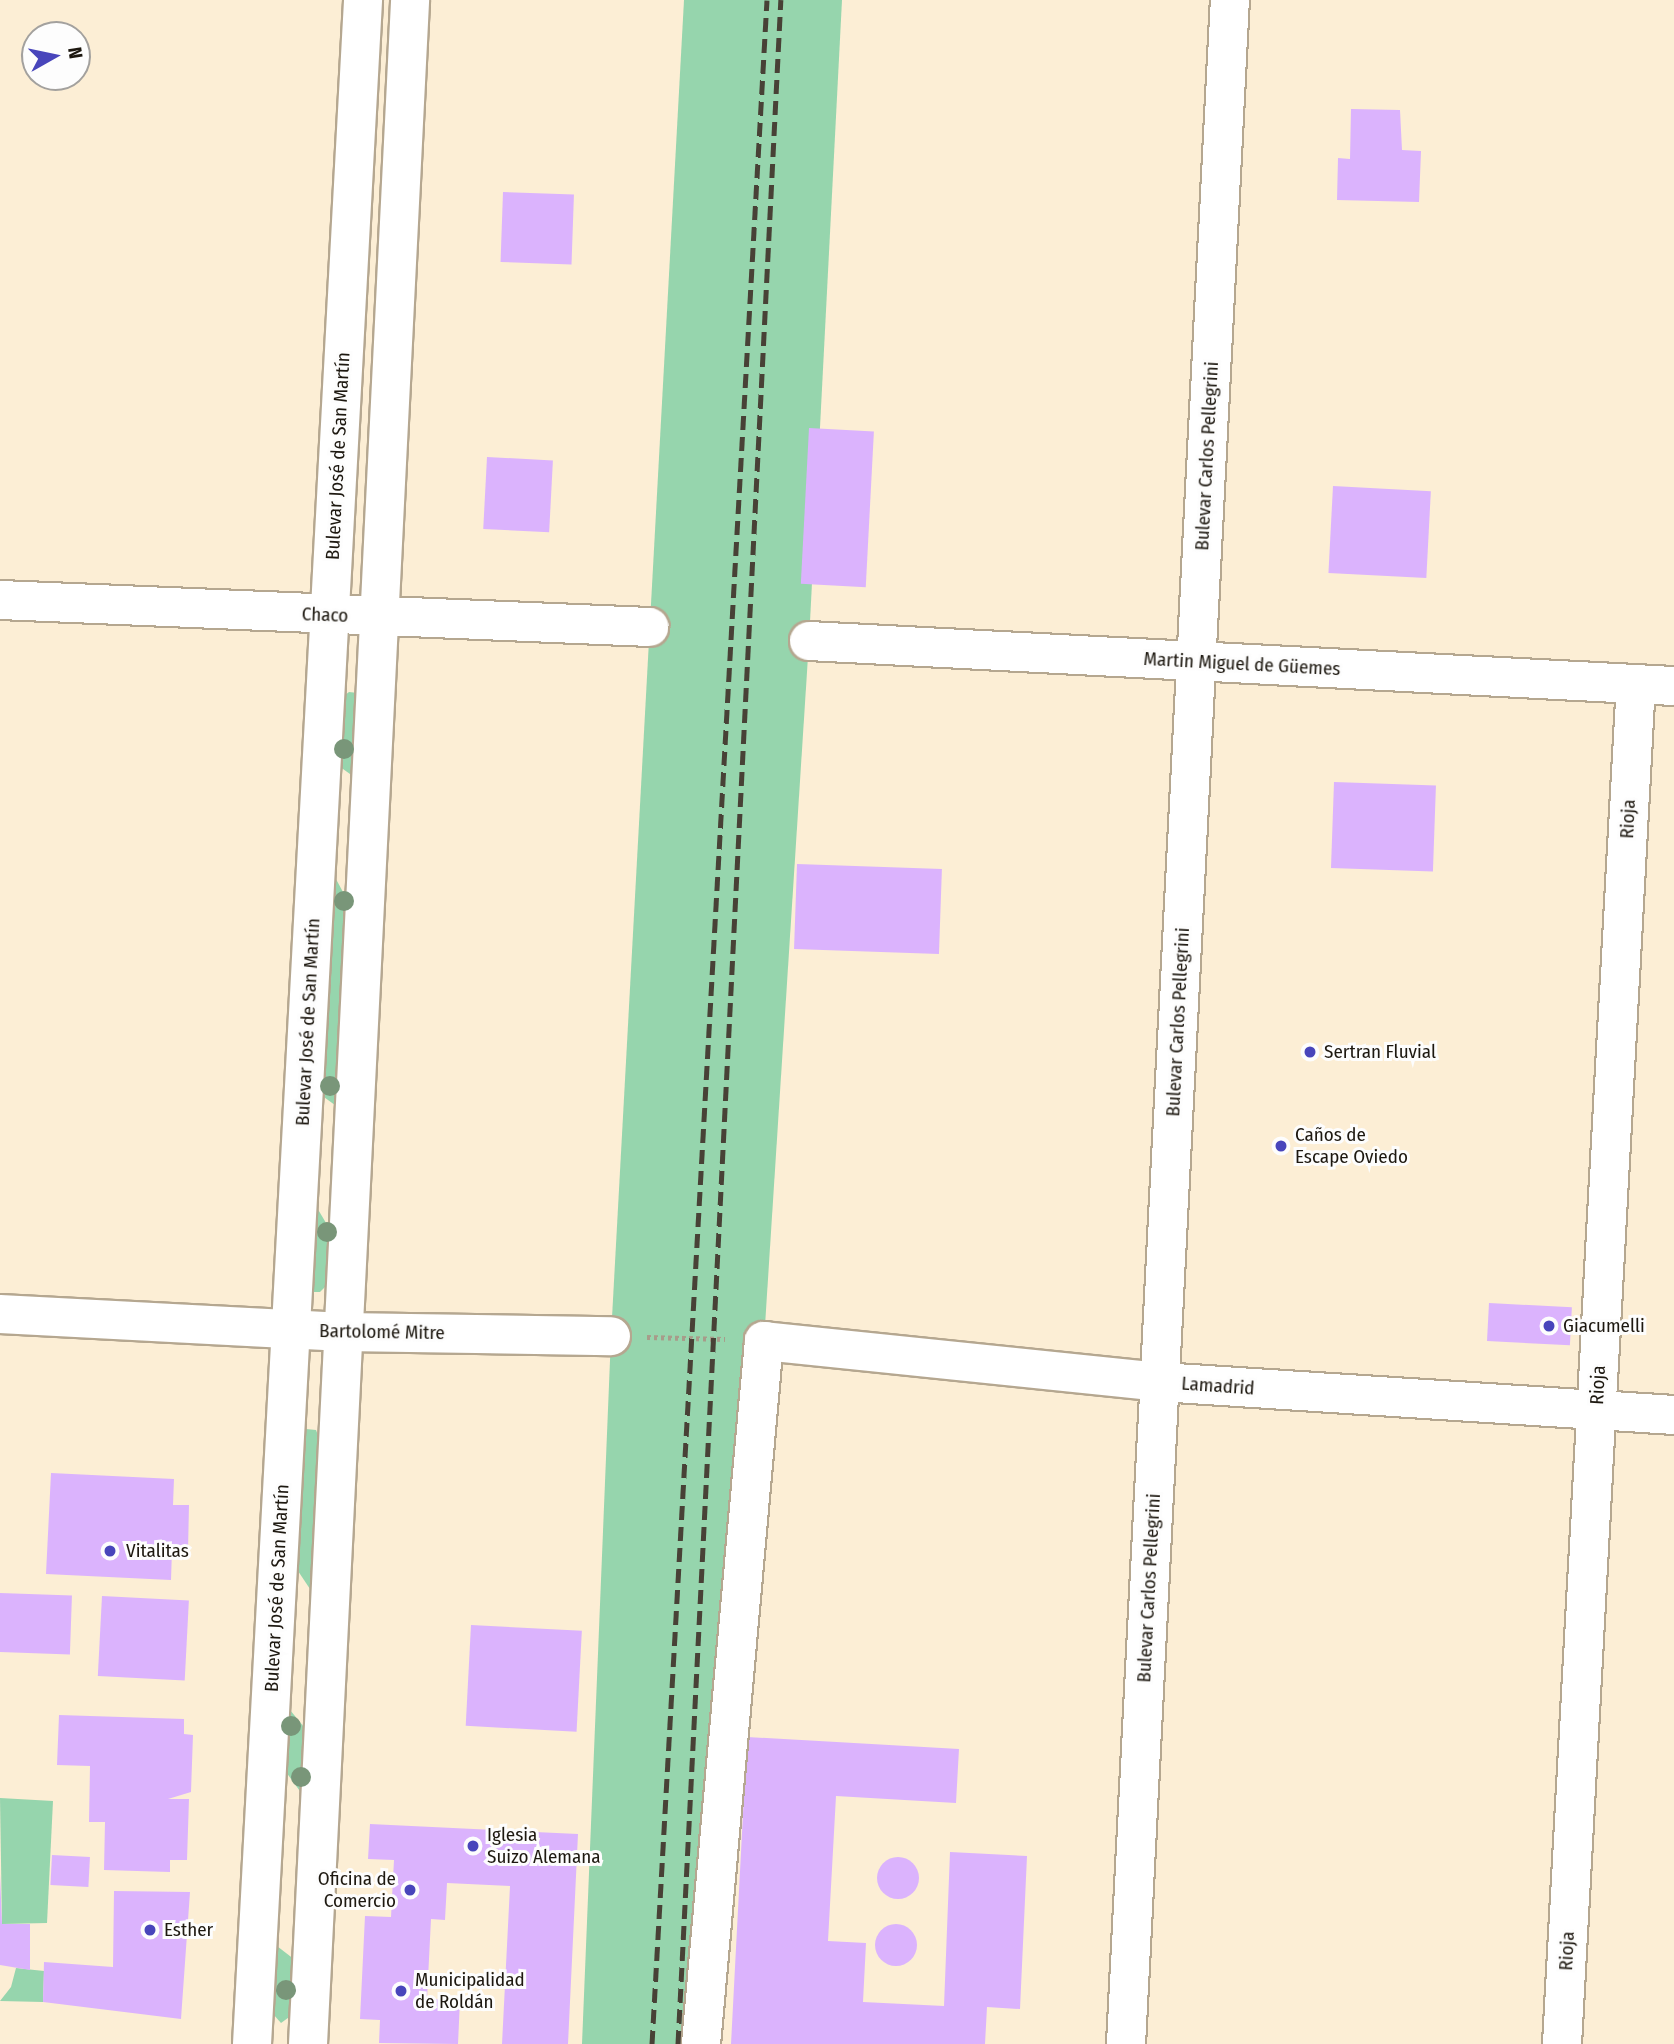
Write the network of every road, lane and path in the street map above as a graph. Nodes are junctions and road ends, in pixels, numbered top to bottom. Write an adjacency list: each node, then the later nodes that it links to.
1 (363, 0): 5 (street, Bulevar José de San Martín)
2 (410, 0): 6 (street)
3 (1230, 0): 9 (street, Bulevar Carlos Pellegrini)
4 (0, 600): 5 (street, Chaco)
5 (330, 615): 6 (street, Chaco); 13 (street, Bulevar José de San Martín)
6 (379, 617): 7 (street, Chaco); 14 (street)
7 (649, 627)
8 (809, 641): 9 (street, Martin Miguel de Güemes)
9 (1196, 662): 10 (street, Martin Miguel de Güemes); 17 (street, Bulevar Carlos Pellegrini)
10 (1636, 684): 11 (street, Martin Miguel de Güemes); 18 (street, Rioja)
11 (1674, 687)
12 (0, 1314): 13 (street, Bartolomé Mitre)
13 (291, 1329): 14 (street, Bartolomé Mitre); 20 (street, Bulevar José de San Martín)
14 (344, 1332): 15 (street, Bartolomé Mitre); 21 (street)
15 (611, 1336): 16 (path)
16 (764, 1341): 17 (street, Lamadrid); 22 (street)
17 (1160, 1382): 18 (street, Lamadrid); 23 (street, Bulevar Carlos Pellegrini)
18 (1597, 1410): 19 (street, Lamadrid); 24 (street, Rioja)
19 (1674, 1415)
20 (252, 2044)
21 (308, 2044)
22 (701, 2044)
23 (1126, 2044)
24 (1562, 2044)

